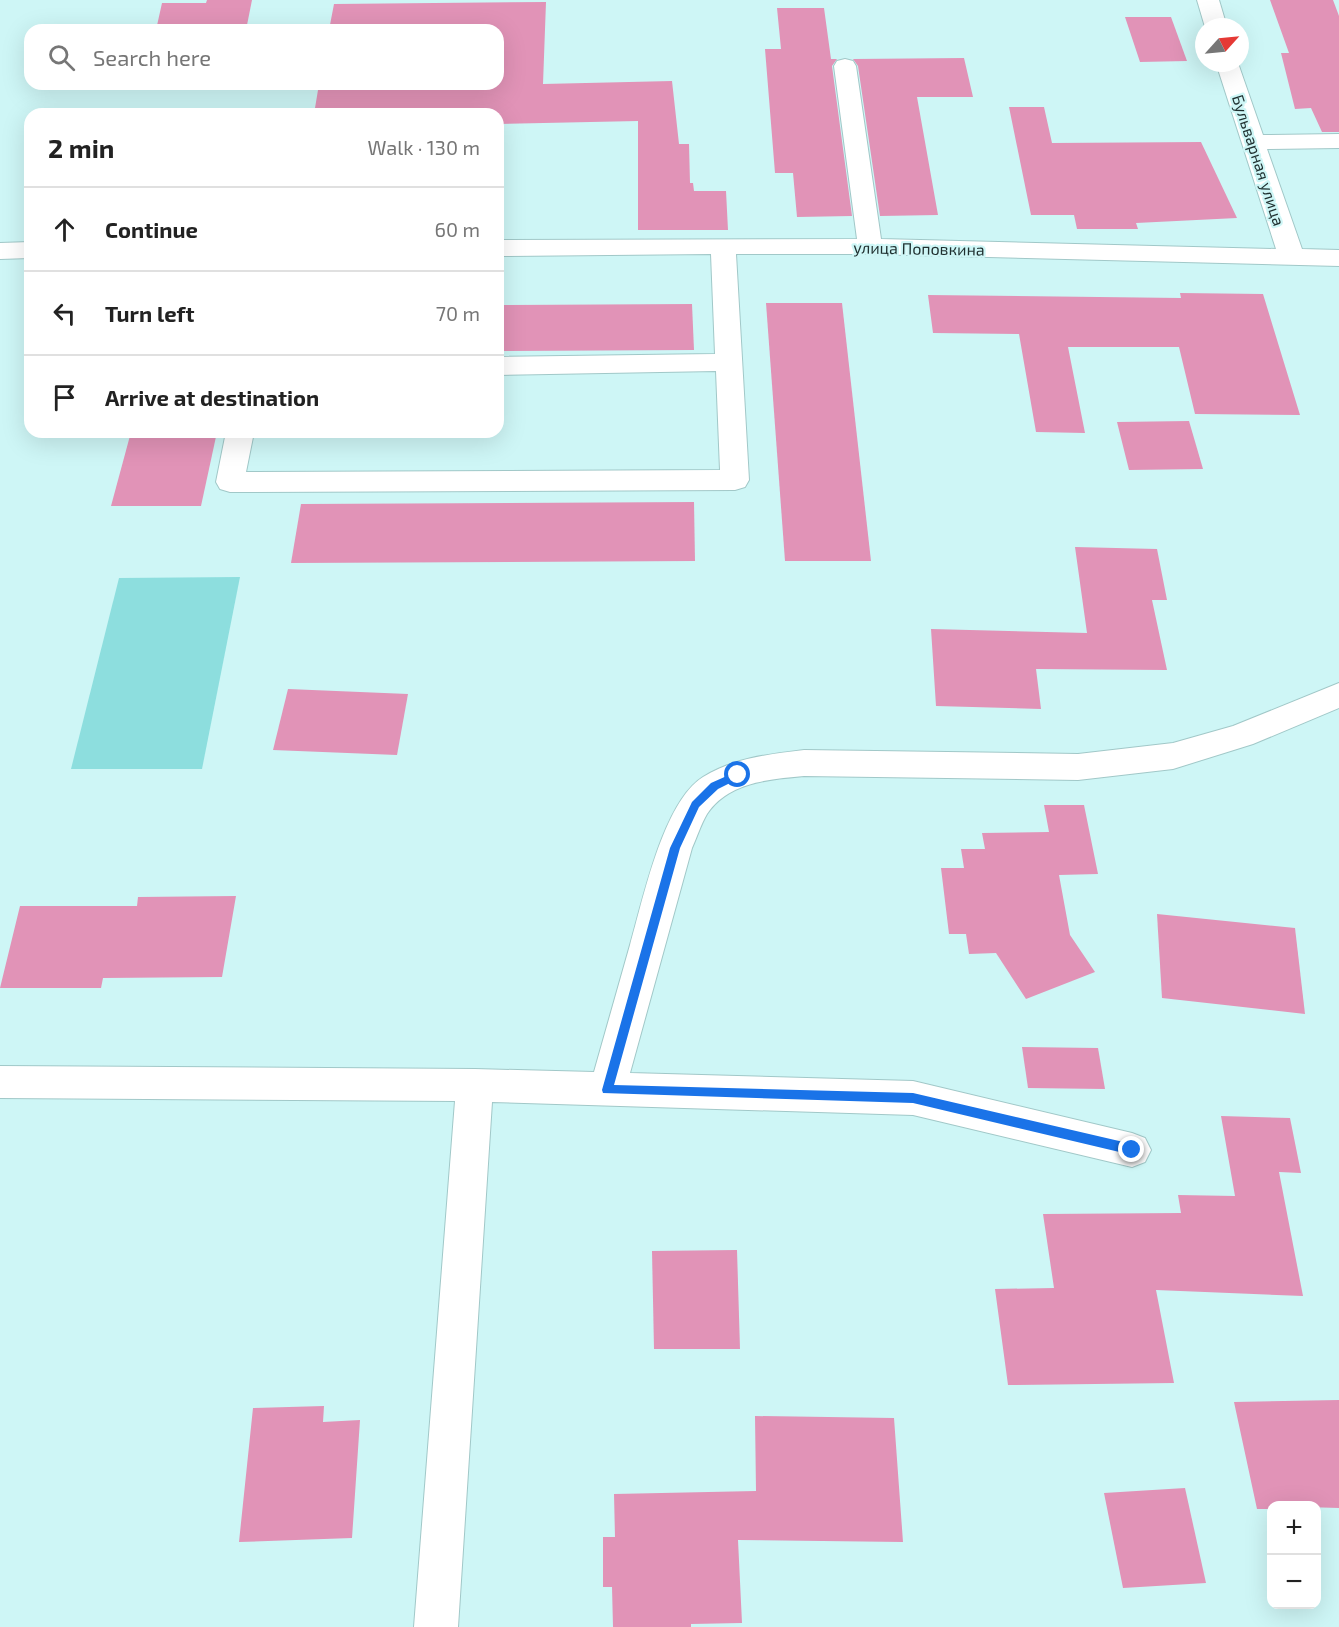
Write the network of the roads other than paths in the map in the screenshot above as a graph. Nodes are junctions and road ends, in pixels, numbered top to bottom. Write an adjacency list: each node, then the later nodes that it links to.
1 (1208, 0): 2 (street)
2 (1213, 18)
3 (845, 66): 7 (street)
4 (1230, 72): 6 (street, Бульварная улица)
5 (1339, 141): 6 (street)
6 (1252, 142): 12 (street, Бульварная улица)
7 (870, 246): 8 (street, улица Поповкина); 12 (street, улица Поповкина)
8 (723, 247): 9 (street, улица Поповкина); 14 (street)
9 (504, 248)
10 (24, 250): 11 (street)
11 (0, 251)
12 (1292, 258): 13 (street, улица Поповкина)
13 (1339, 258)
14 (729, 362): 15 (street); 16 (street)
15 (504, 366)
16 (239, 438)
17 (1339, 695): 20 (street)
18 (0, 1082): 19 (street)
19 (475, 1085): 20 (street); 22 (street)
20 (607, 1090): 21 (street)
21 (1132, 1150)
22 (436, 1627)

